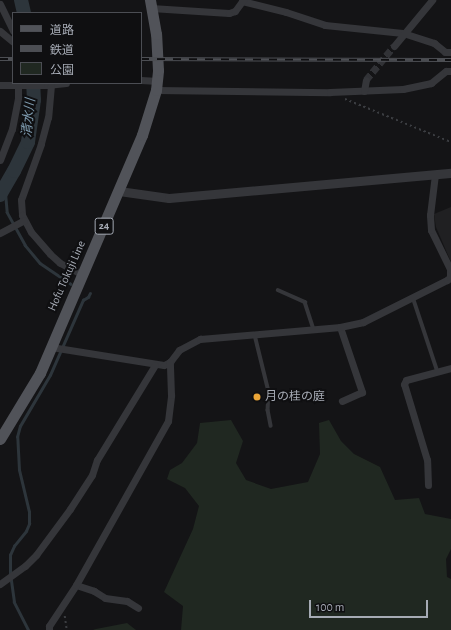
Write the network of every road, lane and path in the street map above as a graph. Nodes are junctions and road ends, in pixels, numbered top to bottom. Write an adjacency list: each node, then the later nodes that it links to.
1 (432, 0): 7 (street)
2 (242, 1): 4 (street); 7 (street)
3 (0, 4): 5 (street)
4 (151, 4): 18 (main road, Hofu Tokuji Line / 24)
5 (12, 29)
6 (0, 31): 8 (street)
7 (403, 33): 9 (street); 10 (street)
8 (12, 41)
9 (394, 46)
10 (451, 52)
11 (451, 71): 19 (street)
12 (142, 80): 18 (street)
13 (366, 80): 19 (street)
14 (20, 84): 16 (street); 17 (street); 22 (street)
15 (58, 84): 17 (street)
16 (0, 85)
17 (49, 85): 26 (street)
18 (157, 85): 20 (street); 25 (main road, Hofu Tokuji Line / 24)
19 (364, 91): 20 (street)
20 (330, 92): 21 (path)
21 (451, 142)
22 (0, 160)
23 (451, 173): 24 (street)
24 (435, 174): 25 (street); 29 (street)
25 (119, 191): 28 (main road, Hofu Tokuji Line / 24)
26 (24, 220): 27 (street); 28 (street)
27 (0, 233)
28 (82, 274): 35 (main road, Hofu Tokuji Line / 24)
29 (451, 274): 31 (street)
30 (278, 290): 33 (lane)
31 (413, 297): 32 (street); 39 (lane)
32 (340, 327): 33 (street); 40 (street)
33 (314, 330): 34 (street)
34 (255, 335): 36 (street); 41 (lane)
35 (51, 347): 37 (street); 42 (main road, Hofu Tokuji Line / 24)
36 (170, 362): 37 (street); 45 (street)
37 (155, 365): 44 (street)
38 (451, 368): 39 (street)
39 (438, 372): 43 (street)
40 (342, 401)
41 (271, 426)
42 (0, 439)
43 (428, 485)
44 (0, 584)
45 (76, 585): 46 (street); 47 (street)
46 (61, 607): 48 (street); 49 (path)
47 (138, 608)
48 (49, 630)
49 (68, 630)

